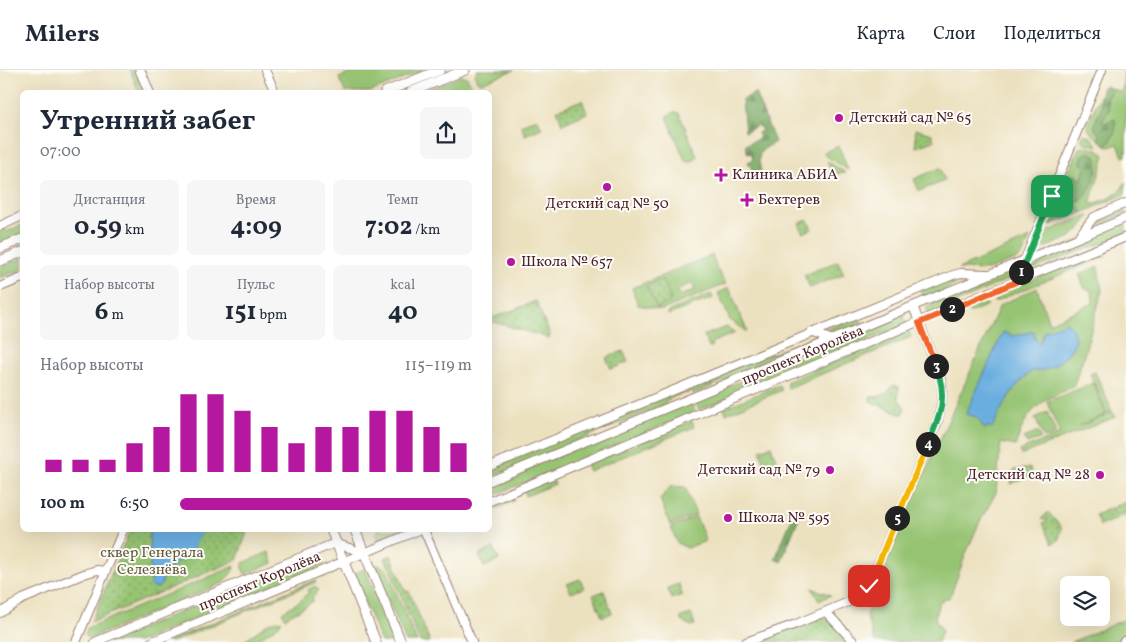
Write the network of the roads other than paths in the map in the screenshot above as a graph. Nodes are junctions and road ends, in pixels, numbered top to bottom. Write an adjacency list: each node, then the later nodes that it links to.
1 (140, 70): 6 (main road)
2 (265, 70): 7 (street)
3 (440, 70): 8 (main road)
4 (465, 70): 9 (main road)
5 (1102, 70): 19 (street)
6 (148, 90)
7 (273, 90)
8 (390, 90)
9 (416, 90)
10 (1126, 203): 15 (street)
11 (20, 217): 13 (street)
12 (1126, 218): 15 (street, проспект Королёва)
13 (0, 226)
14 (1126, 237): 23 (street, проспект Королёва)
15 (1077, 238): 19 (street, проспект Королёва)
16 (20, 240): 17 (main road)
17 (0, 248)
18 (20, 253): 20 (main road)
19 (1026, 259): 21 (street, проспект Королёва); 23 (street)
20 (0, 261)
21 (990, 275): 25 (street, проспект Королёва); 27 (street)
22 (20, 279): 24 (street)
23 (1016, 282): 26 (street, проспект Королёва)
24 (0, 287)
25 (913, 306): 26 (street); 28 (street, проспект Королёва)
26 (919, 323): 31 (street, проспект Королёва); 41 (street)
27 (811, 332): 28 (street); 29 (street)
28 (833, 340): 30 (street, проспект Королёва)
29 (492, 465)
30 (492, 479)
31 (492, 500)
32 (122, 532): 40 (street)
33 (332, 532): 37 (main road)
34 (356, 532): 38 (main road)
35 (425, 532): 48 (street)
36 (408, 533): 38 (street, проспект Королёва)
37 (336, 542): 38 (street); 39 (main road); 44 (street, проспект Королёва)
38 (364, 553): 39 (street, проспект Королёва); 47 (main road)
39 (343, 562): 45 (street, проспект Королёва); 46 (main road)
40 (106, 571): 42 (street); 43 (street)
41 (826, 612): 49 (street); 50 (street)
42 (0, 613)
43 (76, 642)
44 (95, 642)
45 (151, 642)
46 (376, 642)
47 (400, 642)
48 (472, 642)
49 (746, 642)
50 (854, 642)

